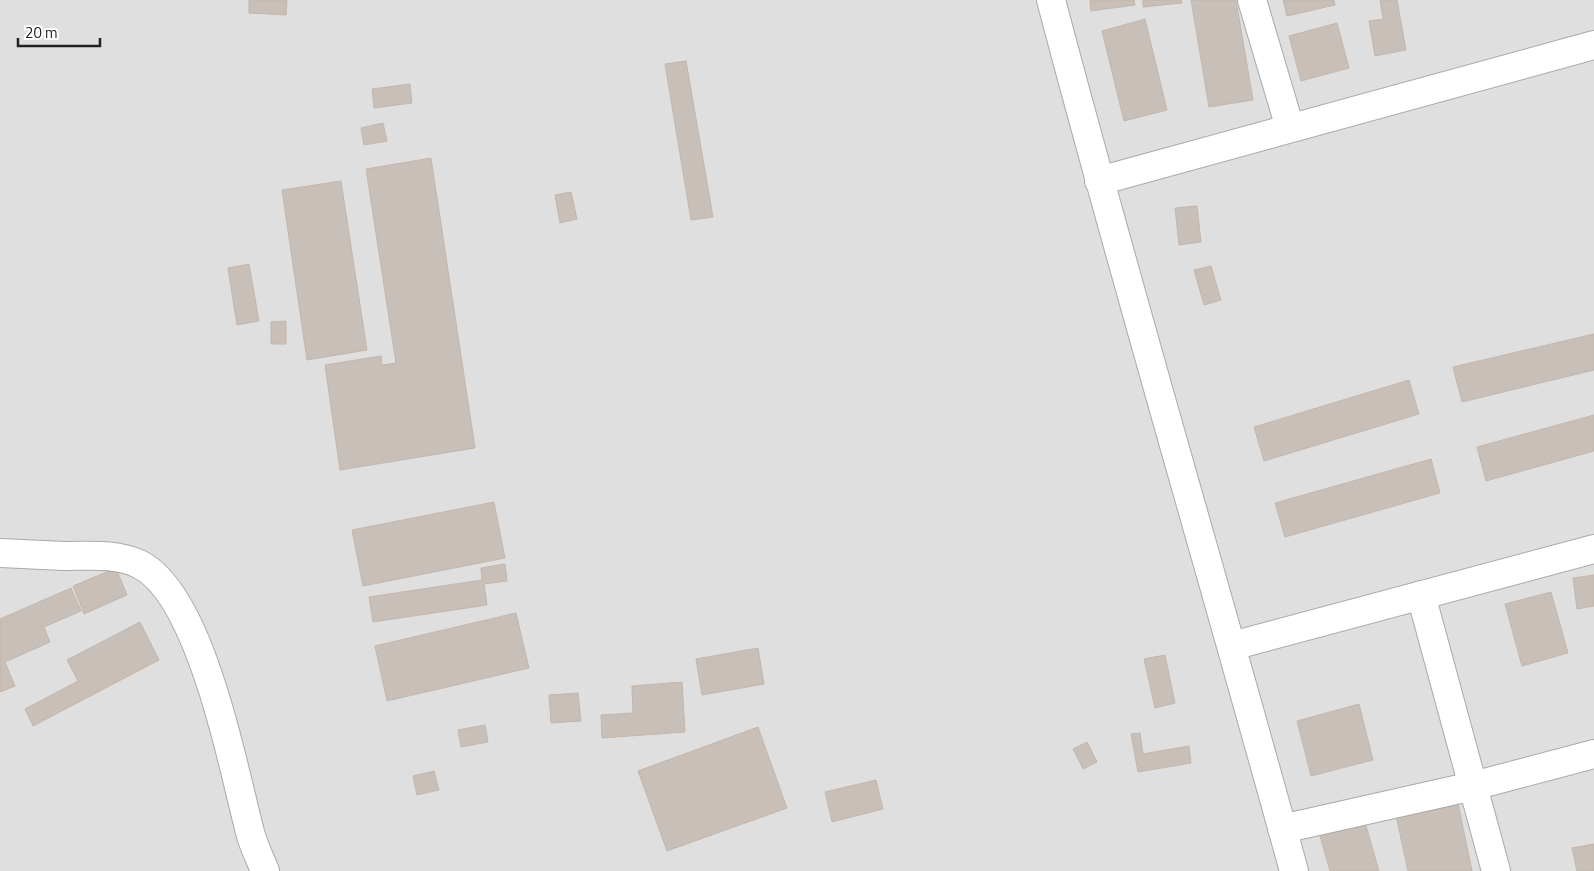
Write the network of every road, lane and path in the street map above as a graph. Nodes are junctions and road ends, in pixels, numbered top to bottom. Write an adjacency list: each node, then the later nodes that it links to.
1 (1051, 0): 5 (street)
2 (1252, 0): 4 (street)
3 (1594, 44): 4 (street)
4 (1290, 128): 5 (street)
5 (1099, 181): 9 (street)
6 (1594, 549): 8 (street)
7 (0, 553): 13 (street)
8 (1421, 595): 9 (street); 11 (street)
9 (1232, 646): 12 (street)
10 (1594, 754): 11 (street)
11 (1473, 786): 12 (street); 15 (street)
12 (1282, 829): 14 (street)
13 (265, 871)
14 (1294, 871)
15 (1496, 871)

